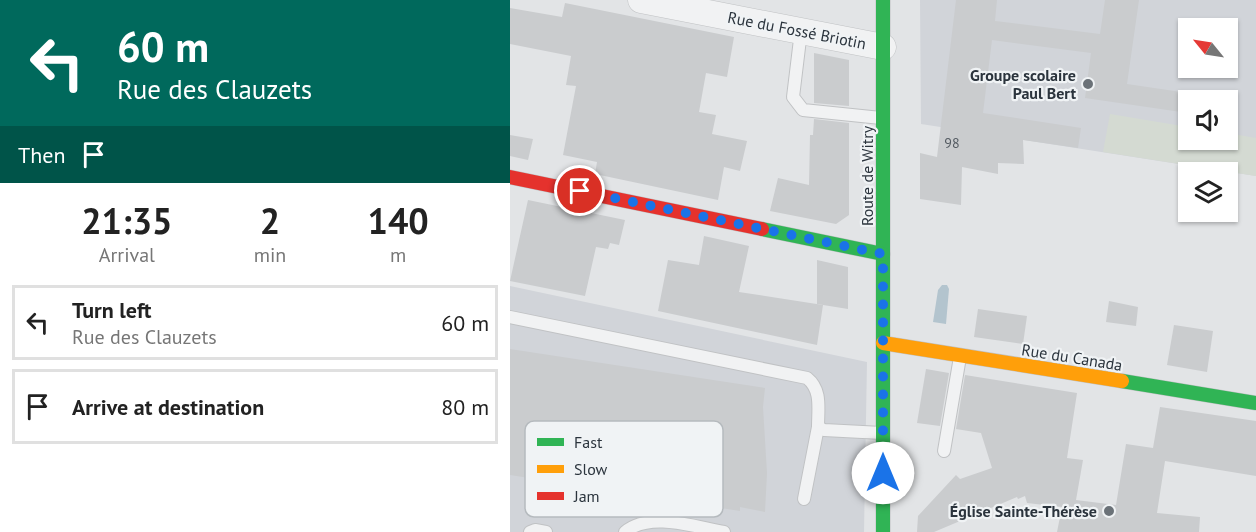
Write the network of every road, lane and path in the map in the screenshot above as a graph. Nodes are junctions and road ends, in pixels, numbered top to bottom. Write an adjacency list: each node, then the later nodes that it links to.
1 (641, 0): 3 (street, Rue du Fossé Briotin)
2 (883, 0): 4 (street, Route de Witry)
3 (801, 31): 4 (street, Rue du Fossé Briotin); 5 (lane)
4 (883, 47): 5 (street, Route de Witry)
5 (883, 118): 7 (street, Route de Witry)
6 (510, 177): 7 (street)
7 (883, 254): 9 (street, Route de Witry)
8 (510, 316): 12 (lane)
9 (883, 343): 10 (street, Rue du Canada); 13 (street, Route de Witry)
10 (961, 356): 11 (street, Rue du Canada); 14 (lane)
11 (1256, 403)
12 (818, 427): 13 (lane); 15 (lane)
13 (883, 433): 20 (street, Route de Witry)
14 (944, 451)
15 (804, 499)
16 (530, 532): 17 (lane)
17 (546, 532)
18 (625, 532): 19 (lane)
19 (724, 532)
20 (883, 532)

